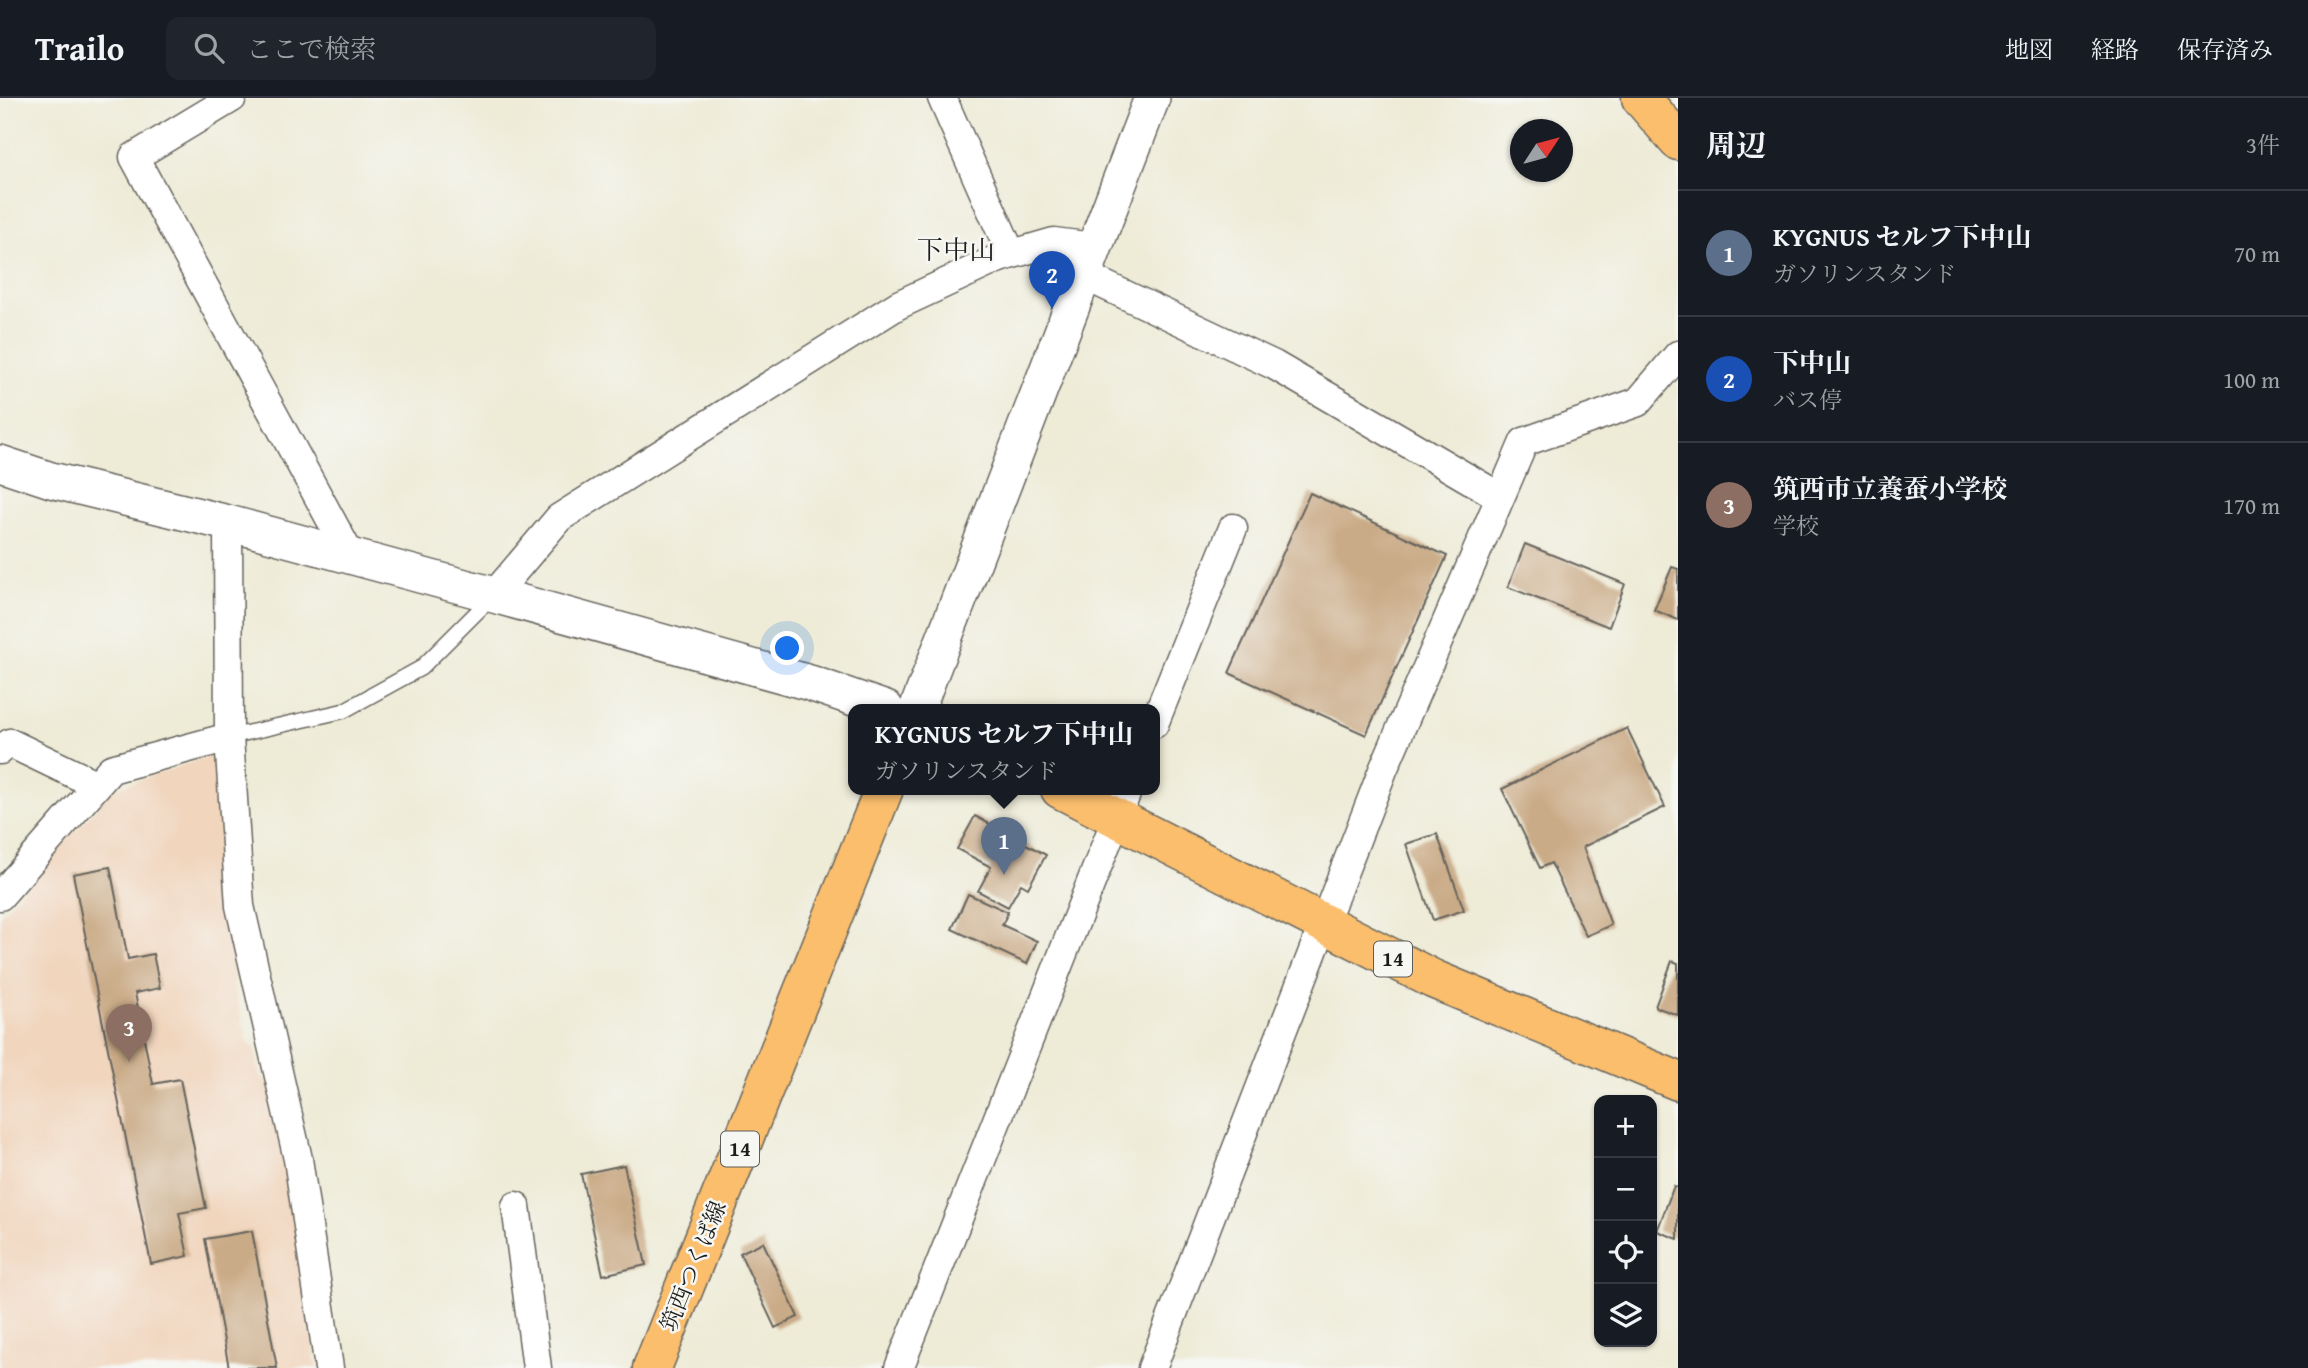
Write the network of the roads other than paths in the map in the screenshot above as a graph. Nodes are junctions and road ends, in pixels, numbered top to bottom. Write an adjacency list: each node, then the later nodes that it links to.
1 (232, 98): 13 (street)
2 (942, 98): 6 (street)
3 (1152, 98): 7 (street)
4 (1641, 98): 5 (main road)
5 (1678, 141)
6 (1011, 254): 7 (street); 14 (street)
7 (1088, 261): 10 (street); 16 (street)
8 (1678, 355): 10 (street)
9 (0, 463): 11 (street)
10 (1500, 497): 25 (street)
11 (228, 523): 13 (street); 18 (street)
12 (1233, 528): 17 (street)
13 (352, 557): 14 (street)
14 (494, 595): 15 (street); 18 (lane)
15 (871, 704)
16 (919, 704)
17 (1160, 709)
18 (229, 737): 20 (street); 28 (street)
19 (0, 750): 20 (street)
20 (97, 785): 24 (street)
21 (882, 795): 30 (main road, 筑西つくば線 / 14)
22 (1085, 795): 23 (main road, 14)
23 (1123, 804): 25 (main road, 14); 31 (street)
24 (0, 896)
25 (1324, 925): 26 (main road, 14); 32 (street)
26 (1678, 1081)
27 (516, 1206): 29 (street)
28 (329, 1368)
29 (537, 1368)
30 (652, 1368)
31 (899, 1368)
32 (1152, 1368)

